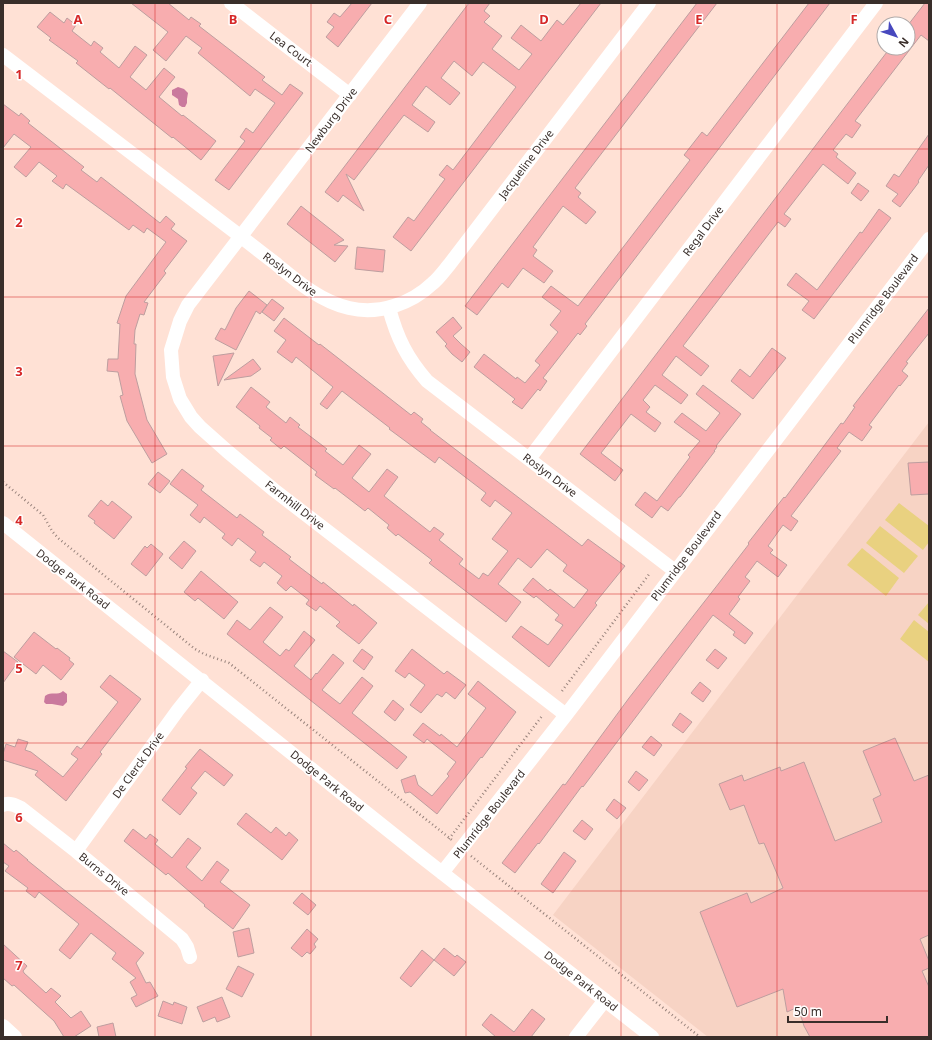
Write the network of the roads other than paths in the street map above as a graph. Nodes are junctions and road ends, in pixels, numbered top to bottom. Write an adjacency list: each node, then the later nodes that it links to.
1 (231, 3): 6 (street, Lea Court)
2 (420, 3): 6 (street, Newburg Drive)
3 (649, 3): 9 (street, Jacqueline Drive)
4 (876, 3): 10 (street, Regal Drive)
5 (3, 55): 7 (street, Roslyn Drive)
6 (350, 94): 7 (street, Newburg Drive)
7 (241, 237): 9 (street, Roslyn Drive); 14 (street, Farmhill Drive)
8 (929, 239): 12 (street, Plumridge Boulevard)
9 (388, 308): 10 (street, Roslyn Drive)
10 (529, 459): 12 (street, Roslyn Drive)
11 (3, 523): 13 (street, Dodge Park Road)
12 (675, 571): 14 (street, Plumridge Boulevard)
13 (202, 680): 16 (street, De Clerck Drive); 17 (street, Dodge Park Road)
14 (566, 714): 17 (street, Plumridge Boulevard)
15 (5, 804): 16 (street, Burns Drive)
16 (76, 851): 18 (street, Burns Drive)
17 (442, 873): 19 (street, Dodge Park Road)
18 (190, 957)
19 (605, 1000): 22 (street); 23 (street, Dodge Park Road)
20 (3, 1026): 21 (street)
21 (15, 1037)
22 (576, 1037)
23 (652, 1037)

